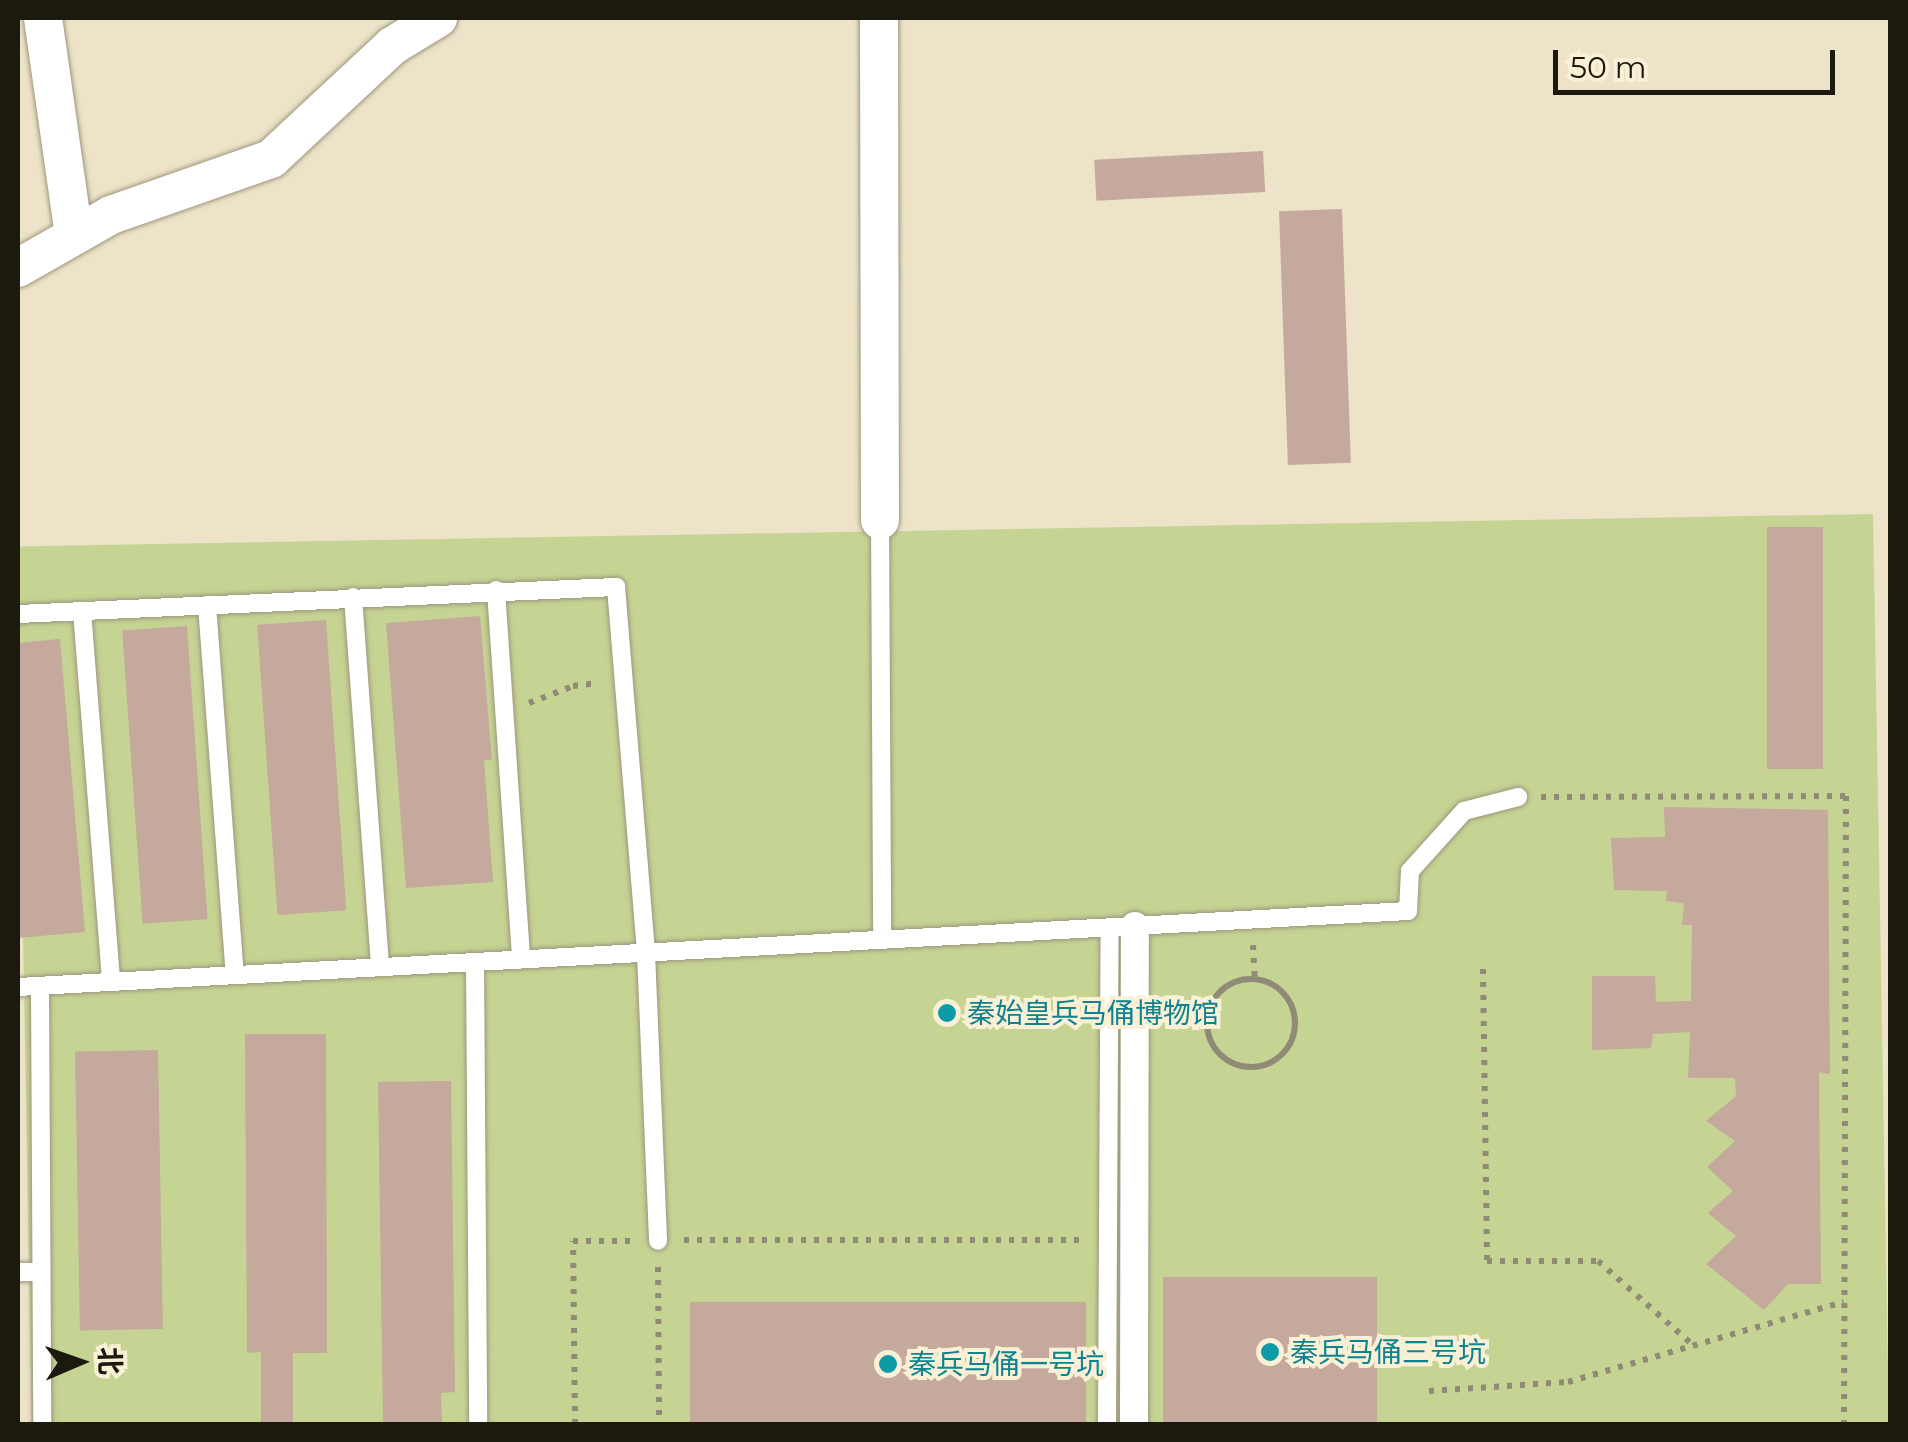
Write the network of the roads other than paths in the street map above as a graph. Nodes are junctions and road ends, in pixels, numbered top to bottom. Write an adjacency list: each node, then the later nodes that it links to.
1 (43, 18): 4 (street)
2 (438, 18): 4 (street)
3 (878, 18): 6 (street)
4 (74, 236): 5 (street)
5 (18, 268)
6 (880, 520): 14 (lane)
7 (496, 590): 8 (lane); 15 (lane); 16 (lane)
8 (353, 597): 9 (lane); 18 (lane)
9 (208, 604): 10 (lane); 19 (lane)
10 (82, 610): 11 (lane); 20 (lane)
11 (18, 614)
12 (1518, 797): 13 (lane)
13 (1122, 927): 14 (lane); 28 (lane); 29 (street)
14 (882, 940): 15 (lane)
15 (646, 953): 16 (lane); 23 (lane)
16 (521, 960): 17 (lane)
17 (476, 962): 18 (lane); 27 (lane)
18 (380, 968): 19 (lane)
19 (235, 975): 20 (lane)
20 (111, 982): 21 (lane)
21 (40, 986): 22 (lane); 25 (lane)
22 (18, 987)
23 (658, 1240)
24 (18, 1272): 25 (lane)
25 (41, 1272): 26 (lane)
26 (42, 1424)
27 (478, 1424)
28 (1107, 1424)
29 (1134, 1424)

